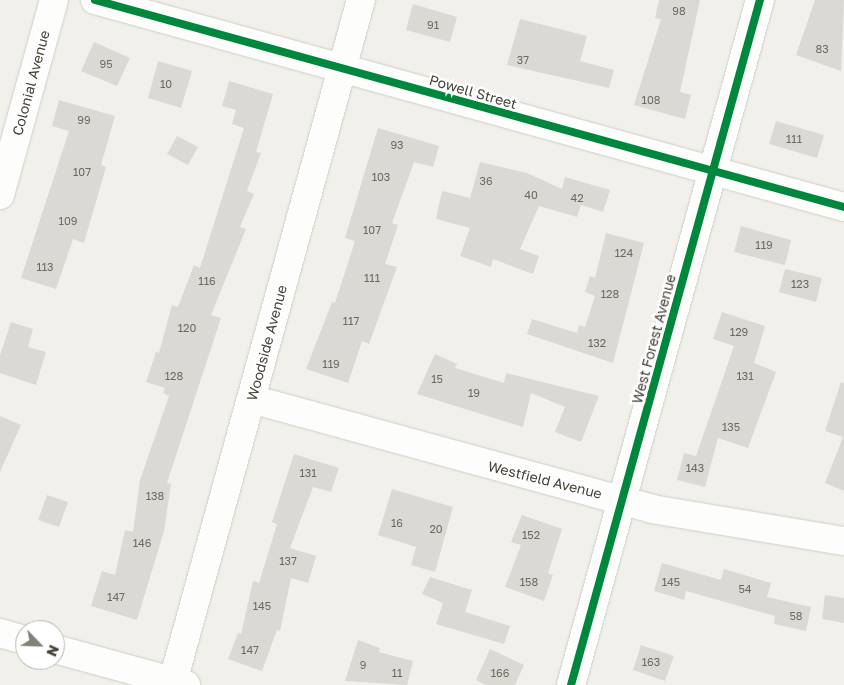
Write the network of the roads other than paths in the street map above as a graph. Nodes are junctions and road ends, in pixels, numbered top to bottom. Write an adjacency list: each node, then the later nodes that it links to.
1 (54, 0): 7 (street, Colonial Avenue)
2 (95, 0): 5 (street, Powell Street)
3 (361, 0): 5 (street, Woodside Avenue)
4 (760, 0): 6 (street, West Forest Avenue)
5 (342, 69): 6 (street, Powell Street); 9 (street, Woodside Avenue)
6 (713, 172): 8 (street, Powell Street); 10 (street, West Forest Avenue)
7 (0, 195)
8 (844, 207)
9 (252, 399): 10 (street, Westfield Avenue); 15 (street, Woodside Avenue)
10 (623, 500): 11 (street, Westfield Avenue); 16 (street, West Forest Avenue)
11 (844, 541)
12 (0, 633): 13 (street)
13 (15, 637)
14 (65, 652): 15 (street)
15 (177, 684)
16 (571, 685)

